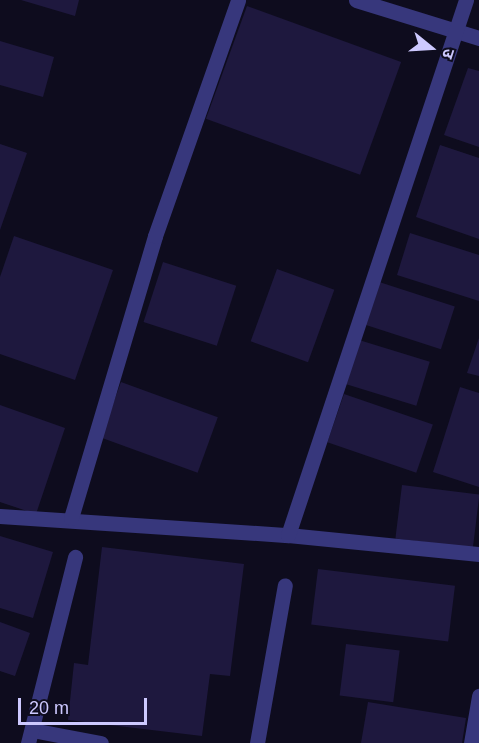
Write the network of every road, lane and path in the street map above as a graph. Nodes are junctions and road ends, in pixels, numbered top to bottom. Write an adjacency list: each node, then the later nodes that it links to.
1 (238, 0): 7 (street)
2 (356, 0): 4 (street)
3 (466, 0): 4 (street)
4 (457, 29): 5 (street); 8 (street)
5 (479, 38)
6 (0, 516): 7 (street)
7 (70, 518): 8 (street)
8 (288, 535): 9 (street)
9 (479, 554)
10 (75, 557): 13 (street)
11 (285, 585): 15 (street)
12 (479, 696): 16 (street)
13 (30, 736): 14 (street)
14 (101, 743)
15 (257, 743)
16 (471, 743)

